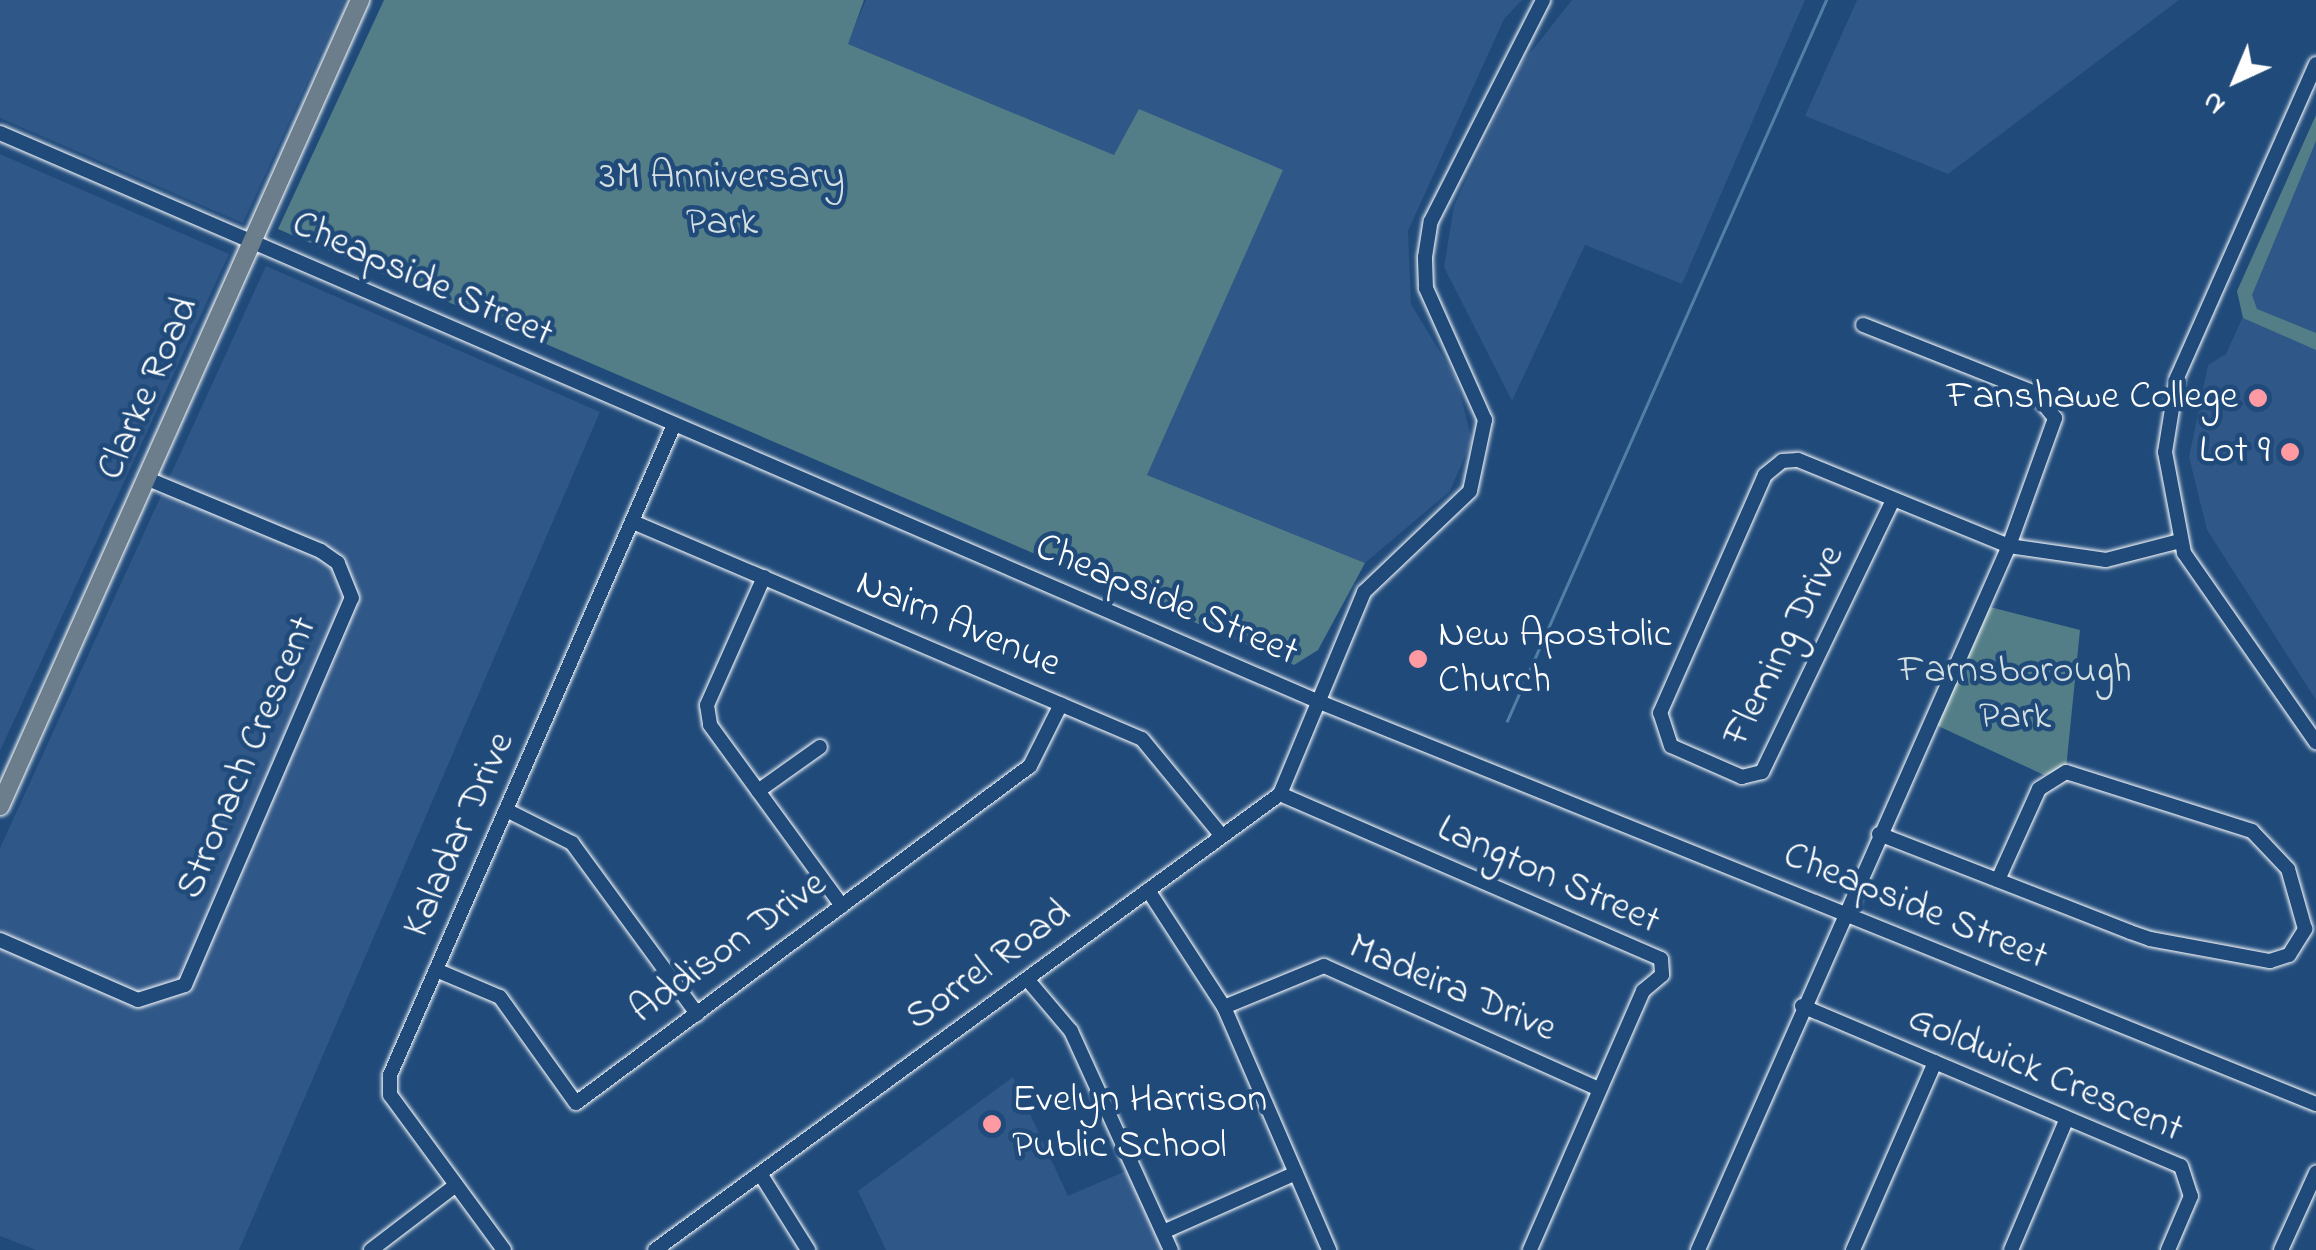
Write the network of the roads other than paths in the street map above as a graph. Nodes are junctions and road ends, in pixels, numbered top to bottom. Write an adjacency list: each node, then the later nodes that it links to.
1 (360, 0): 5 (main road, Clarke Road)
2 (1543, 0): 14 (street)
3 (2316, 64): 11 (street)
4 (0, 133): 5 (street, Cheapside Street)
5 (253, 241): 7 (street, Cheapside Street); 8 (main road, Clarke Road)
6 (1863, 325): 12 (street)
7 (674, 425): 10 (street, Kaladar Drive); 14 (street, Cheapside Street)
8 (148, 478): 20 (main road, Clarke Road); 28 (street, Stronach Crescent)
9 (1893, 500): 9 (street, Fleming Drive); 12 (street, Fleming Drive)
10 (633, 522): 13 (street, Nairn Avenue); 21 (street, Kaladar Drive)
11 (2180, 541): 12 (street, Fleming Drive); 16 (street)
12 (2009, 546): 22 (street)
13 (764, 578): 15 (street, Nairn Avenue); 18 (street)
14 (1317, 701): 19 (street); 27 (street, Cheapside Street)
15 (1061, 704): 23 (street, Nairn Avenue); 26 (street, Addison Drive)
16 (2316, 742)
17 (820, 747): 18 (street)
18 (758, 791): 26 (street)
19 (1280, 794): 23 (street, Sorrel Road); 35 (street, Langton Street)
20 (0, 806)
21 (506, 810): 29 (street, Kaladar Drive); 33 (street)
22 (1879, 834): 24 (street); 27 (street)
23 (1222, 836): 25 (street, Sorrel Road)
24 (1998, 880): 24 (street)
25 (1148, 890): 30 (street, Sorrel Road); 32 (street)
26 (842, 906): 33 (street, Addison Drive)
27 (1844, 914): 31 (street); 36 (street, Cheapside Street)
28 (0, 940)
29 (436, 970): 33 (street, Addison Drive); 41 (street, Kaladar Drive)
30 (1027, 978): 40 (street, Sorrel Road); 42 (street)
31 (1802, 1006): 34 (street, Goldwick Crescent); 50 (street)
32 (1224, 1007): 35 (street, Madeira Drive); 38 (street)
33 (697, 1014)
34 (1935, 1062): 37 (street, Goldwick Crescent); 51 (street)
35 (1599, 1089): 49 (street, Langton Street)
36 (2316, 1104)
37 (2067, 1118): 52 (street); 53 (street, Goldwick Crescent)
38 (1296, 1173): 42 (street); 48 (street)
39 (2316, 1173): 54 (street)
40 (761, 1175): 45 (street, Sorrel Road); 46 (street)
41 (456, 1185): 43 (street); 44 (street, Kaladar Drive)
42 (1163, 1232): 47 (street)
43 (371, 1250)
44 (504, 1250)
45 (654, 1250)
46 (808, 1250)
47 (1171, 1250)
48 (1328, 1250)
49 (1530, 1250)
50 (1698, 1250)
51 (1854, 1250)
52 (2012, 1250)
53 (2168, 1250)
54 (2281, 1250)

